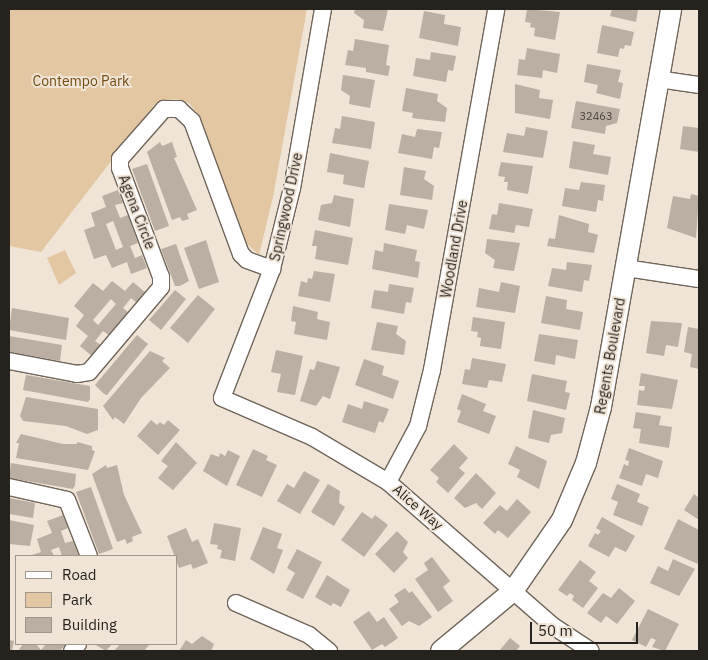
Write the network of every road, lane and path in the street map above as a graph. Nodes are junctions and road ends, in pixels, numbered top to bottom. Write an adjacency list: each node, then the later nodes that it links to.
1 (323, 9): 6 (street, Springwood Drive)
2 (496, 9): 11 (street, Woodland Drive)
3 (671, 9): 4 (street, Regents Boulevard)
4 (658, 78): 5 (street); 7 (street, Regents Boulevard)
5 (699, 85)
6 (272, 268): 9 (street, Agena Circle); 10 (street, Springwood Drive)
7 (626, 268): 8 (street); 14 (street, Regents Boulevard)
8 (699, 279)
9 (9, 362)
10 (222, 398): 11 (street, Alice Way)
11 (388, 482): 14 (street, Alice Way)
12 (9, 487): 13 (street)
13 (89, 555)
14 (513, 591): 17 (street, Regents Boulevard); 18 (street, Alice Way)
15 (236, 603): 16 (street)
16 (329, 651)
17 (441, 651)
18 (591, 651)

